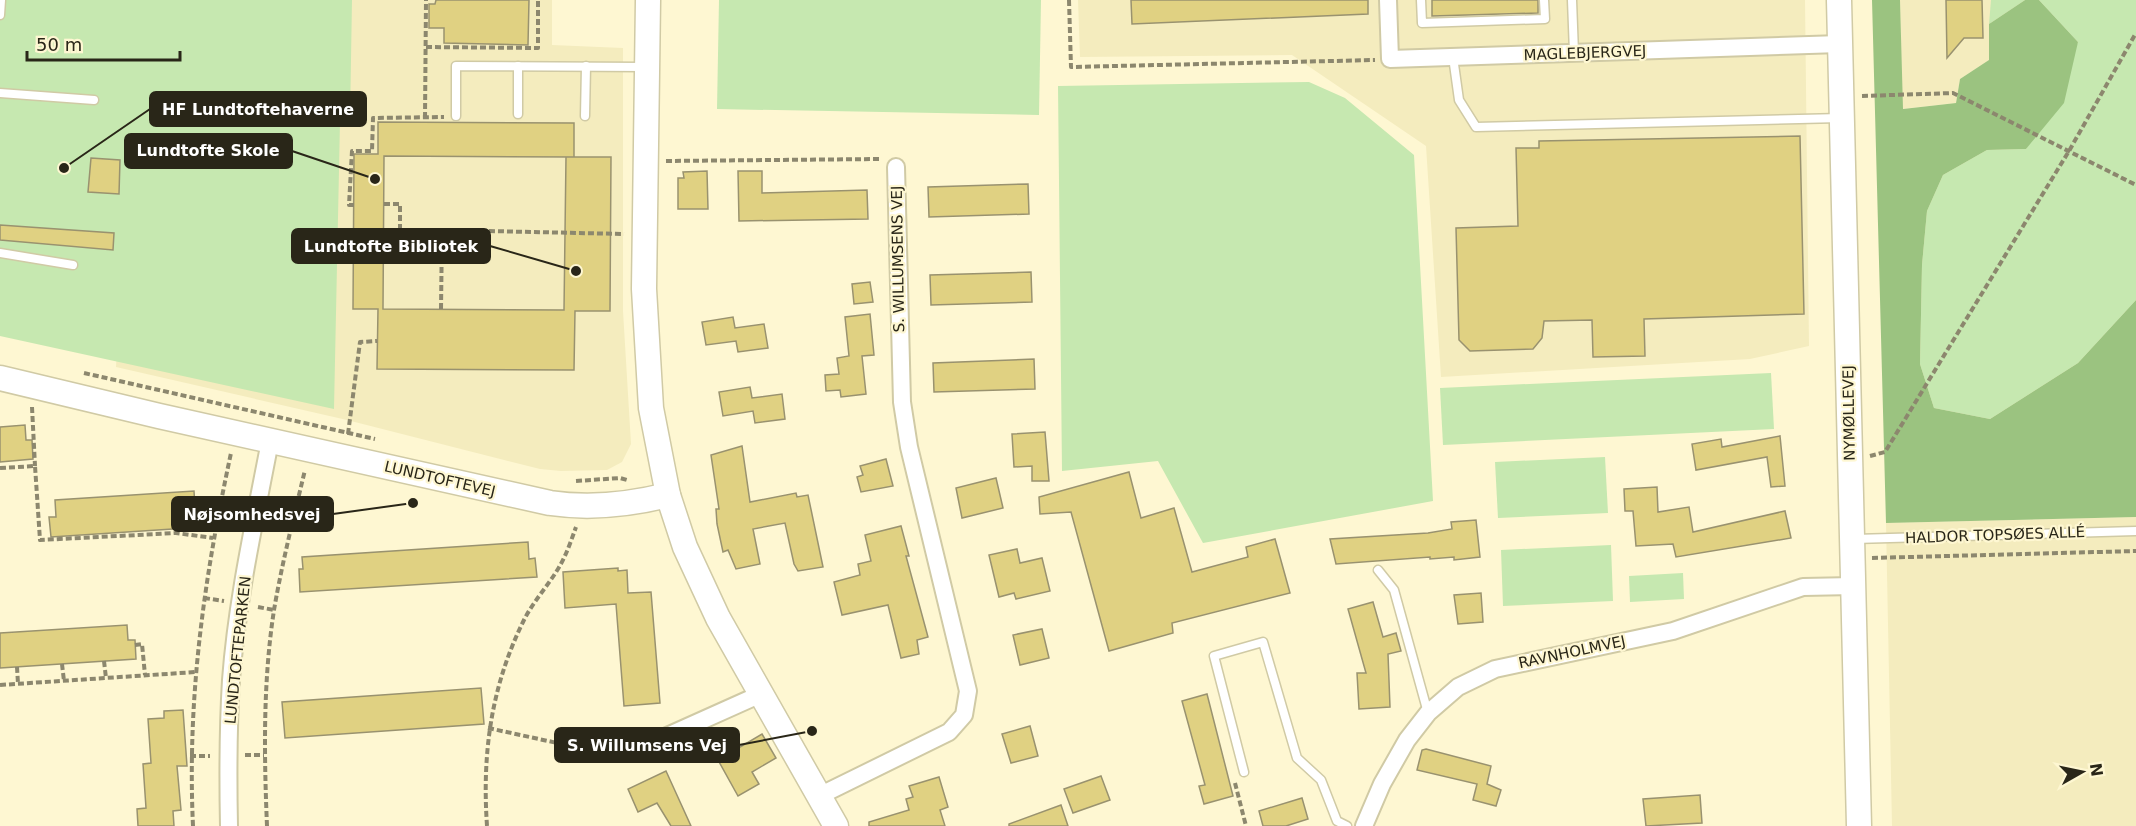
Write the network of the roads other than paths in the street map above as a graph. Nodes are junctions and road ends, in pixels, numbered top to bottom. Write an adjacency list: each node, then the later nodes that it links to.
1 (1, 0): 8 (lane)
2 (648, 0): 14 (street)
3 (1388, 0): 11 (street, MAGLEBJERGVEJ)
4 (1421, 0): 5 (lane)
5 (1544, 0)
6 (1572, 0): 10 (lane)
7 (1839, 0): 9 (street, NYMØLLEVEJ)
8 (0, 15)
9 (1840, 44): 10 (street, MAGLEBJERGVEJ); 17 (street, NYMØLLEVEJ)
10 (1574, 53): 11 (street, MAGLEBJERGVEJ)
11 (1453, 57): 17 (lane)
12 (518, 66): 13 (lane); 18 (lane); 19 (lane)
13 (586, 66): 14 (lane); 20 (lane)
14 (648, 67): 26 (street)
15 (0, 93): 16 (lane)
16 (94, 100)
17 (1841, 107): 28 (street, NYMØLLEVEJ)
18 (518, 114)
19 (456, 116)
20 (585, 116)
21 (896, 167): 35 (street, S. WILLUMSENS VEJ)
22 (0, 253): 23 (lane)
23 (73, 265)
24 (0, 378): 25 (street, LUNDTOFTEVEJ)
25 (270, 441): 26 (street, LUNDTOFTEVEJ); 36 (street, LUNDTOFTEPARKEN)
26 (668, 495): 31 (street)
27 (2136, 531): 28 (lane, HALDOR TOPSØES ALLÉ)
28 (1853, 549): 30 (street, NYMØLLEVEJ)
29 (1378, 570): 32 (lane)
30 (1854, 586): 32 (street, RAVNHOLMVEJ); 40 (street, NYMØLLEVEJ)
31 (761, 694): 33 (street); 35 (street)
32 (1428, 713): 39 (street, RAVNHOLMVEJ)
33 (636, 750)
34 (1244, 772): 38 (lane)
35 (819, 796): 37 (street)
36 (229, 826)
37 (836, 826)
38 (1347, 826)
39 (1364, 826)
40 (1859, 826)

